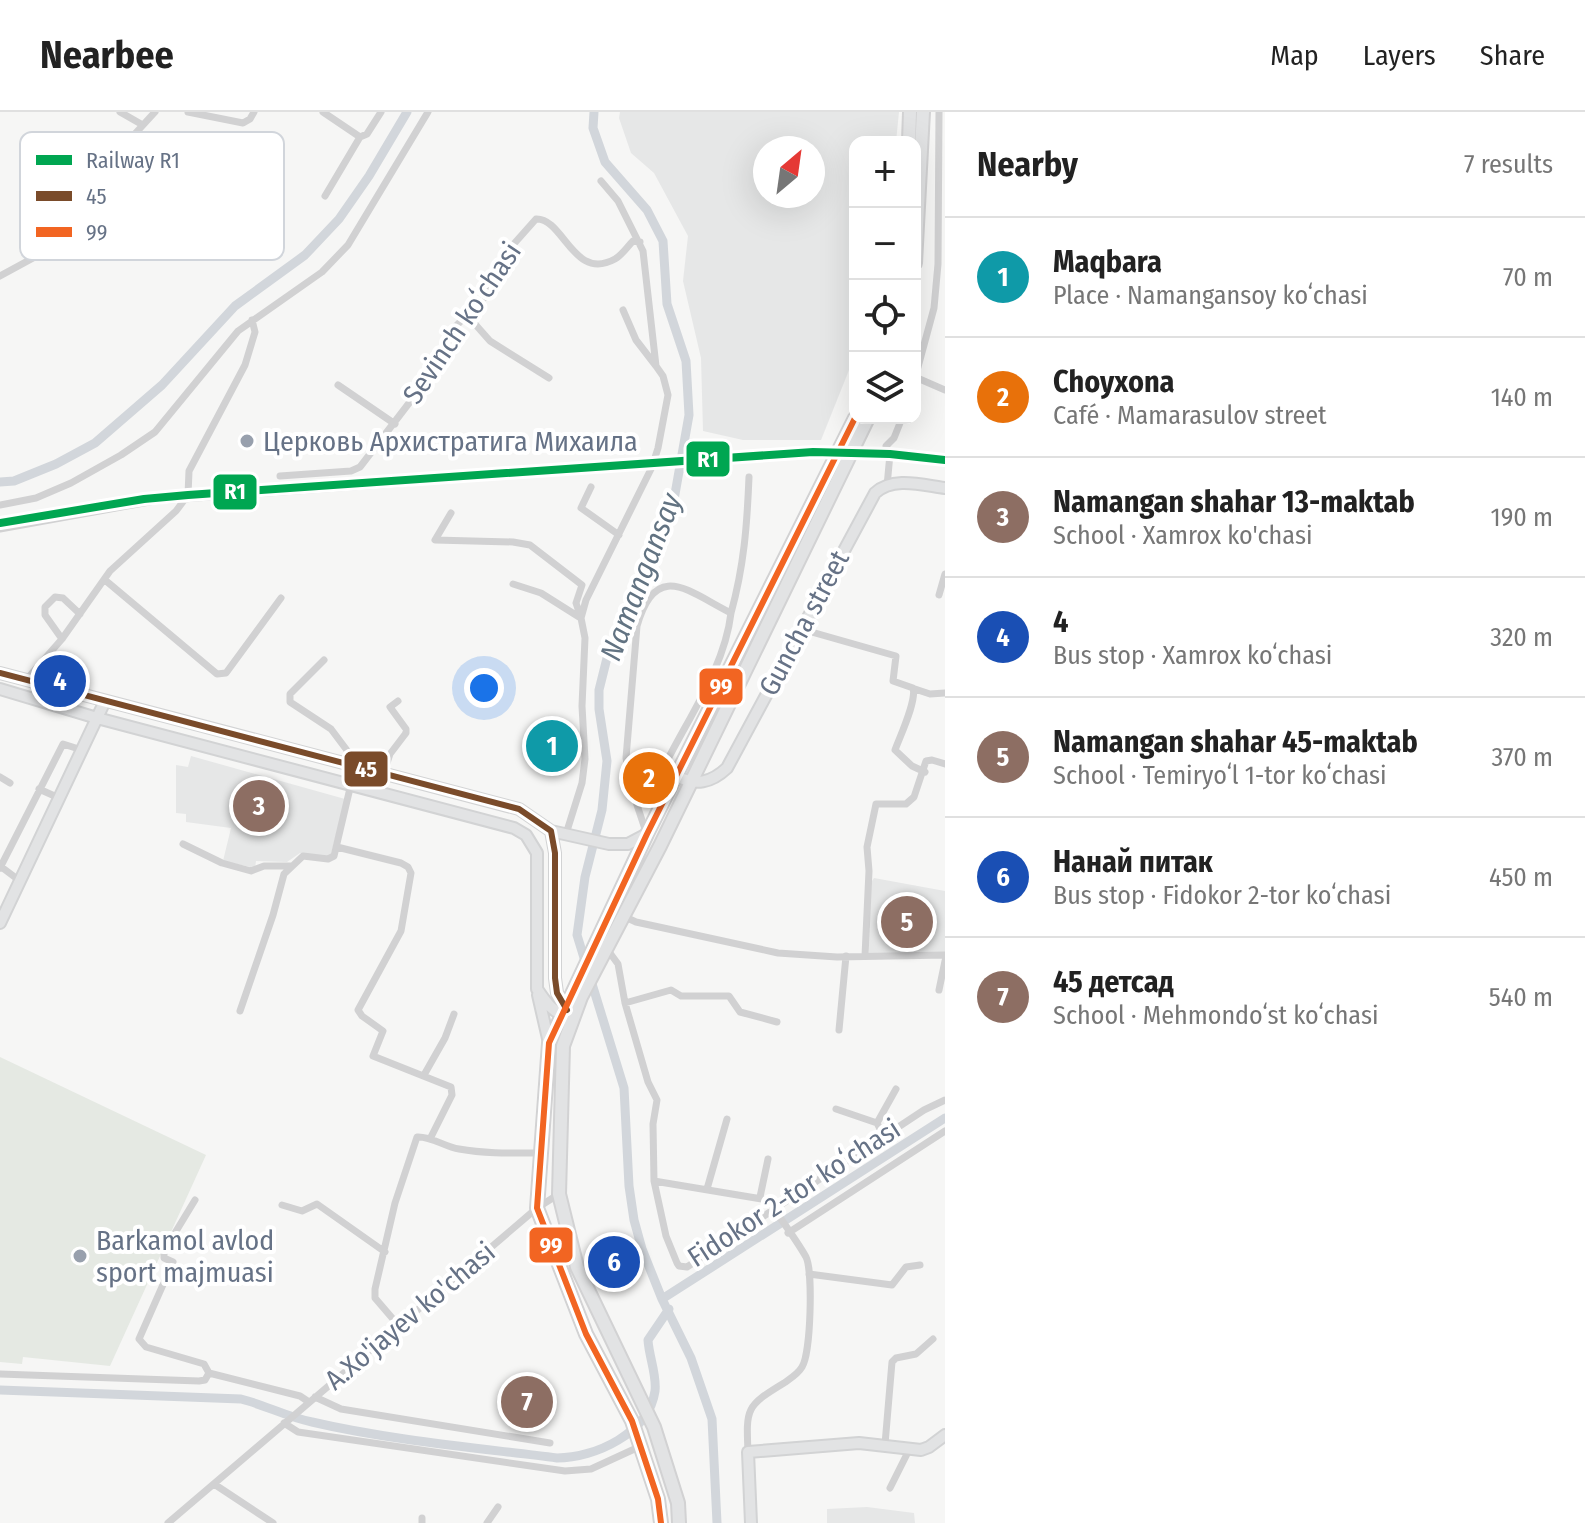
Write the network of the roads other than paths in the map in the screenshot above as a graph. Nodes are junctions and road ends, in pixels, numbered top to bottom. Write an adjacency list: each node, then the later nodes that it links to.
1 (120, 112): 11 (street)
2 (155, 112): 11 (street)
3 (188, 112): 4 (street)
4 (254, 112)
5 (323, 112): 14 (street)
6 (381, 112): 14 (street)
7 (428, 112): 23 (street)
8 (910, 112): 13 (main road)
9 (923, 112): 17 (main road)
10 (939, 112): 24 (street)
11 (141, 124): 12 (street)
12 (134, 132)
13 (909, 136)
14 (360, 137): 16 (street)
15 (601, 181): 18 (street)
16 (325, 196)
17 (918, 208)
18 (640, 242): 22 (street, Sevinch koʻchasi); 25 (street)
19 (29, 260): 20 (street)
20 (0, 276)
21 (623, 310): 25 (street)
22 (467, 315): 26 (street); 30 (street, Sevinch koʻchasi)
23 (252, 320): 40 (street); 41 (street)
24 (921, 355)
25 (656, 366): 44 (street)
26 (549, 378)
27 (921, 380): 29 (street)
28 (338, 385): 30 (street)
29 (945, 390)
30 (395, 424): 34 (street, Sevinch koʻchasi)
31 (852, 424): 69 (main road)
32 (865, 424): 71 (main road)
33 (900, 424): 37 (street)
34 (280, 476)
35 (749, 477): 50 (street)
36 (408, 483): 40 (street)
37 (887, 486): 39 (main road); 53 (main road, Guncha street)
38 (591, 487): 44 (street)
39 (945, 488)
40 (186, 497): 43 (street); 46 (street)
41 (0, 505)
42 (451, 513): 52 (street)
43 (0, 529)
44 (619, 535): 52 (street)
45 (945, 574): 48 (street)
46 (105, 580): 49 (street); 51 (street)
47 (513, 584): 52 (street)
48 (939, 595)
49 (281, 598)
50 (731, 613): 69 (street); 77 (street)
51 (80, 614): 54 (street); 54 (street)
52 (581, 618): 78 (street)
53 (801, 629): 59 (street); 71 (main road, Guncha street)
54 (62, 639): 57 (street)
55 (324, 660): 66 (street)
56 (0, 673): 57 (main road)
57 (26, 680): 61 (main road)
58 (0, 689): 63 (main road)
59 (915, 689): 60 (street); 67 (street)
60 (945, 693)
61 (105, 701): 63 (main road); 66 (main road)
62 (398, 701): 68 (street)
63 (97, 718): 64 (main road); 73 (main road)
64 (82, 750): 74 (street); 75 (main road)
65 (945, 764): 67 (street)
66 (355, 768): 68 (main road)
67 (925, 772): 89 (street)
68 (383, 775): 76 (main road)
69 (676, 776): 71 (main road); 77 (main road)
70 (0, 777): 72 (street)
71 (689, 782): 84 (main road)
72 (10, 783)
73 (351, 784): 80 (street); 91 (main road)
74 (39, 789): 75 (street); 82 (street)
75 (59, 798): 83 (main road)
76 (551, 831): 78 (main road); 95 (main road)
77 (647, 834): 78 (main road); 86 (main road)
78 (572, 835)
79 (183, 844): 81 (street)
80 (337, 847): 81 (street); 100 (street)
81 (292, 866): 94 (street)
82 (0, 867): 83 (street)
83 (20, 881): 85 (main road)
84 (623, 916): 86 (main road); 88 (street)
85 (0, 923)
86 (600, 950): 93 (street); 95 (main road)
87 (945, 955): 89 (street)
88 (846, 956): 89 (street); 98 (street)
89 (865, 956)
90 (945, 961): 92 (street)
91 (537, 989): 95 (main road); 99 (main road)
92 (939, 990)
93 (625, 1003): 97 (street); 111 (street)
94 (240, 1011)
95 (566, 1013): 99 (main road); 113 (main road)
96 (454, 1014): 100 (street)
97 (777, 1022)
98 (839, 1030)
99 (549, 1043): 109 (main road)
100 (424, 1075): 108 (street)
101 (896, 1089): 105 (street)
102 (945, 1100): 107 (street, Fidokor 2-tor koʻchasi)
103 (836, 1109): 105 (street)
104 (727, 1119): 112 (street)
105 (877, 1123): 107 (street)
106 (945, 1131): 119 (street)
107 (884, 1137): 118 (street, Fidokor 2-tor koʻchasi)
108 (430, 1139): 109 (street); 120 (street)
109 (542, 1153): 117 (main road)
110 (768, 1159): 114 (street)
111 (654, 1181): 112 (street); 118 (street, Fidokor 2-tor koʻchasi)
112 (707, 1189): 114 (street)
113 (559, 1194): 117 (street, A.Xo'jayev ko'chasi); 142 (main road)
114 (760, 1197): 118 (street)
115 (195, 1200): 125 (street)
116 (282, 1205): 120 (street)
117 (537, 1208): 123 (street, A.Xo'jayev ko'chasi); 131 (main road)
118 (775, 1211): 119 (street)
119 (787, 1230): 122 (street)
120 (385, 1252): 123 (street)
121 (920, 1265): 122 (street)
122 (809, 1274): 134 (street)
123 (399, 1326): 127 (street, A.Xo'jayev ko'chasi)
124 (933, 1339): 132 (street)
125 (209, 1373): 126 (street); 127 (street)
126 (0, 1374)
127 (312, 1399): 128 (street, A.Xo'jayev ko'chasi); 130 (street)
128 (286, 1422): 131 (street); 135 (street)
129 (945, 1435): 133 (main road)
130 (550, 1443)
131 (640, 1444): 141 (main road)
132 (885, 1444): 133 (main road); 134 (main road)
133 (909, 1450): 136 (street)
134 (748, 1452): 143 (main road)
135 (214, 1484): 138 (street); 139 (street)
136 (890, 1488)
137 (498, 1507): 140 (street)
138 (168, 1523)
139 (273, 1523)
140 (487, 1523)
141 (661, 1523)
142 (679, 1523)
143 (751, 1523)

